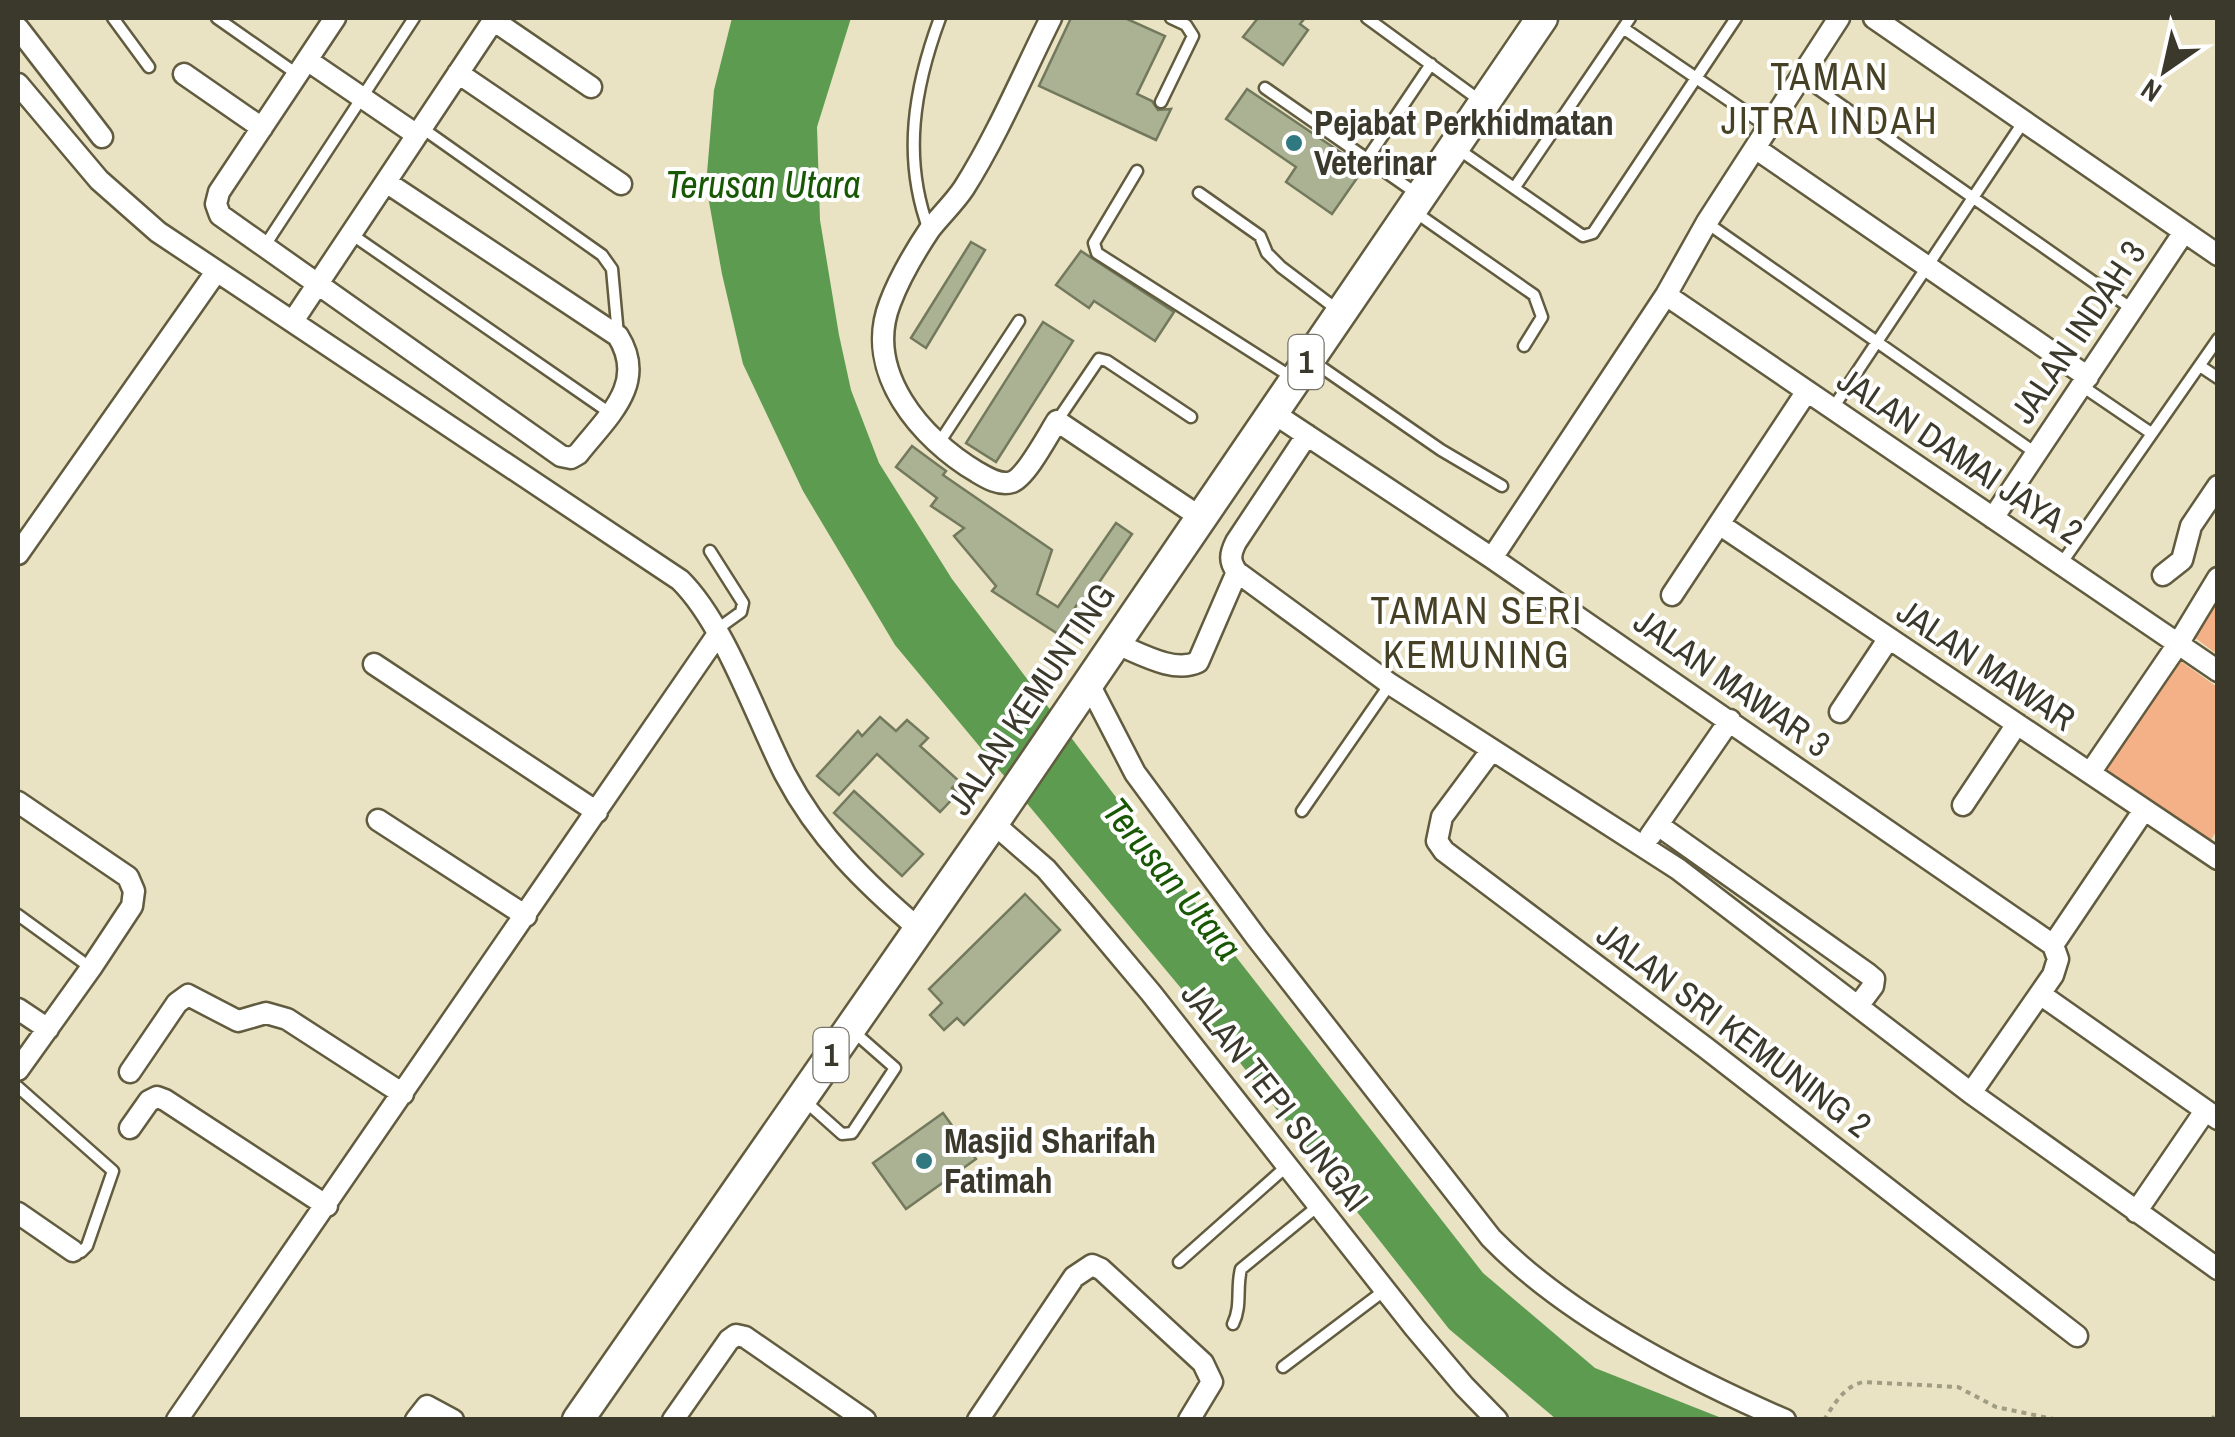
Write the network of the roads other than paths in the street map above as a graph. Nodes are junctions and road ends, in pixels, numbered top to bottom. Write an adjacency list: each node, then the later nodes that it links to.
1 (112, 18): 18 (lane)
2 (217, 18): 17 (lane)
3 (414, 18): 26 (lane)
4 (940, 18): 45 (lane)
5 (1051, 18): 45 (street)
6 (1171, 18): 27 (lane)
7 (1367, 18): 16 (lane)
8 (1542, 18): 28 (main road, JALAN KEMUNTING / 1)
9 (1736, 18): 21 (lane)
10 (1839, 18): 22 (street)
11 (1874, 18): 29 (street)
12 (330, 19): 17 (street)
13 (494, 19): 19 (street); 24 (street)
14 (1626, 23): 21 (lane); 40 (lane)
15 (18, 28): 33 (street)
16 (1431, 64): 28 (lane); 36 (lane)
17 (302, 67): 26 (street); 31 (street)
18 (149, 68)
19 (458, 73): 32 (street); 39 (street)
20 (184, 74): 31 (street)
21 (1696, 77): 30 (lane); 40 (lane)
22 (1800, 77): 30 (street); 42 (lane)
23 (18, 84): 51 (street)
24 (592, 86)
25 (1265, 88): 36 (lane)
26 (364, 98): 32 (street); 48 (lane)
27 (1161, 102)
28 (1482, 103): 34 (main road, JALAN KEMUNTING / 1)
29 (2024, 120): 42 (lane); 46 (street)
30 (1768, 127): 35 (street)
31 (262, 128): 48 (street)
32 (419, 132): 38 (street); 58 (lane)
33 (102, 137)
34 (1453, 146): 40 (lane); 43 (main road, JALAN KEMUNTING / 1)
35 (1755, 148): 44 (street); 50 (street)
36 (1367, 158): 43 (lane)
37 (1137, 170): 63 (lane)
38 (386, 182): 47 (street); 58 (street)
39 (622, 184)
40 (1515, 187)
41 (1199, 193): 55 (lane)
42 (1973, 197): 50 (lane); 54 (lane)
43 (1415, 202): 55 (main road, JALAN KEMUNTING / 1); 61 (lane)
44 (1706, 222): 53 (street); 60 (lane)
45 (930, 230): 74 (street)
46 (2184, 232): 49 (street); 54 (street, JALAN INDAH 3)
47 (352, 234): 52 (street); 69 (lane)
48 (263, 248): 52 (street)
49 (2218, 255)
50 (1927, 266): 60 (lane); 65 (street)
51 (216, 272): 56 (street); 82 (street)
52 (318, 286): 56 (street); 69 (street)
53 (1666, 295): 66 (street, JALAN DAMAI JAYA 2); 83 (street)
54 (2132, 310): 65 (street, JALAN INDAH 3)
55 (1340, 311): 63 (main road, JALAN KEMUNTING / 1)
56 (293, 321): 89 (street)
57 (1019, 321): 74 (lane)
58 (618, 336): 69 (street)
59 (2218, 339): 62 (lane)
60 (1877, 341): 67 (lane); 75 (lane)
61 (1524, 346)
62 (2200, 366): 64 (lane); 73 (lane)
63 (1301, 368): 68 (main road, JALAN KEMUNTING / 1); 76 (lane)
64 (2218, 378)
65 (2085, 382): 73 (lane); 75 (street, JALAN INDAH 3)
66 (1807, 391): 67 (street, JALAN DAMAI JAYA 2); 80 (street)
67 (1832, 408): 79 (street, JALAN DAMAI JAYA 2)
68 (1272, 412): 72 (street, JALAN MAWAR 3); 78 (main road, JALAN KEMUNTING / 1)
69 (610, 413)
70 (1191, 417): 71 (lane)
71 (1057, 421): 74 (street); 78 (street)
72 (1308, 434): 83 (street, JALAN MAWAR 3); 85 (street)
73 (2151, 434): 84 (lane)
74 (938, 444)
75 (2037, 454): 79 (street, JALAN INDAH 3)
76 (1502, 486)
77 (2218, 486): 86 (street)
78 (1200, 516): 91 (main road, JALAN KEMUNTING / 1)
79 (1993, 518): 84 (street, JALAN DAMAI JAYA 2)
80 (1719, 524): 88 (street); 90 (street, JALAN MAWAR)
81 (710, 551): 89 (lane)
82 (18, 554)
83 (1492, 558): 98 (street, JALAN MAWAR 3)
84 (2061, 564): 92 (street, JALAN DAMAI JAYA 2)
85 (1237, 572): 91 (street); 95 (street)
86 (2164, 575)
87 (2218, 578): 92 (street)
88 (1672, 596)
89 (717, 632): 106 (street); 114 (street)
90 (1889, 638): 97 (street); 99 (street, JALAN MAWAR)
91 (1114, 643): 96 (main road, JALAN KEMUNTING / 1)
92 (2178, 644): 94 (street, JALAN DAMAI JAYA 2); 101 (street)
93 (374, 664): 106 (street)
94 (2218, 670)
95 (1390, 684): 100 (street); 105 (lane)
96 (1079, 694): 107 (main road, JALAN KEMUNTING / 1); 151 (street)
97 (1840, 712)
98 (1730, 720): 109 (street); 115 (street, JALAN MAWAR 3)
99 (2018, 724): 101 (street, JALAN MAWAR); 103 (street)
100 (1491, 751): 110 (street); 140 (street, JALAN SRI KEMUNING 2)
101 (2090, 773): 104 (street, JALAN MAWAR)
102 (18, 802): 116 (street)
103 (1963, 806)
104 (2144, 810): 111 (street, JALAN MAWAR); 115 (street)
105 (1302, 811)
106 (597, 812): 113 (street)
107 (998, 815): 114 (main road, JALAN KEMUNTING / 1); 130 (street, JALAN TEPI SUNGAI)
108 (378, 820): 113 (street)
109 (1658, 825): 110 (street); 118 (street)
110 (1644, 846): 118 (street)
111 (2218, 859)
112 (18, 915): 116 (lane)
113 (526, 916): 126 (street)
114 (919, 928): 121 (main road, JALAN KEMUNTING / 1)
115 (2054, 945): 117 (street)
116 (91, 968): 120 (street)
117 (2040, 994): 125 (street); 128 (street)
118 (1858, 1006): 125 (street)
119 (18, 1009): 120 (street)
120 (48, 1029): 122 (street)
121 (849, 1029): 127 (main road, JALAN KEMUNTING / 1); 127 (lane)
122 (18, 1070)
123 (130, 1072): 126 (street)
124 (18, 1087): 135 (lane)
125 (1971, 1093): 133 (street)
126 (402, 1094): 131 (street)
127 (801, 1098): 146 (main road, JALAN KEMUNTING / 1)
128 (2211, 1115): 133 (street)
129 (130, 1128): 131 (street)
130 (1287, 1166): 132 (street, JALAN TEPI SUNGAI); 136 (lane)
131 (326, 1206): 143 (street)
132 (1318, 1206): 138 (street, JALAN TEPI SUNGAI); 139 (lane)
133 (2136, 1212): 137 (street)
134 (18, 1213): 135 (street)
135 (73, 1251)
136 (1179, 1262)
137 (2218, 1268)
138 (1385, 1290): 141 (lane); 142 (street, JALAN TEPI SUNGAI)
139 (1232, 1324)
140 (2077, 1336)
141 (1283, 1367)
142 (1489, 1417)
143 (177, 1420)
144 (416, 1420): 145 (street)
145 (453, 1420)
146 (578, 1420)
147 (672, 1420): 148 (street)
148 (865, 1420)
149 (978, 1420): 150 (street)
150 (1189, 1420)
151 (1785, 1420)

